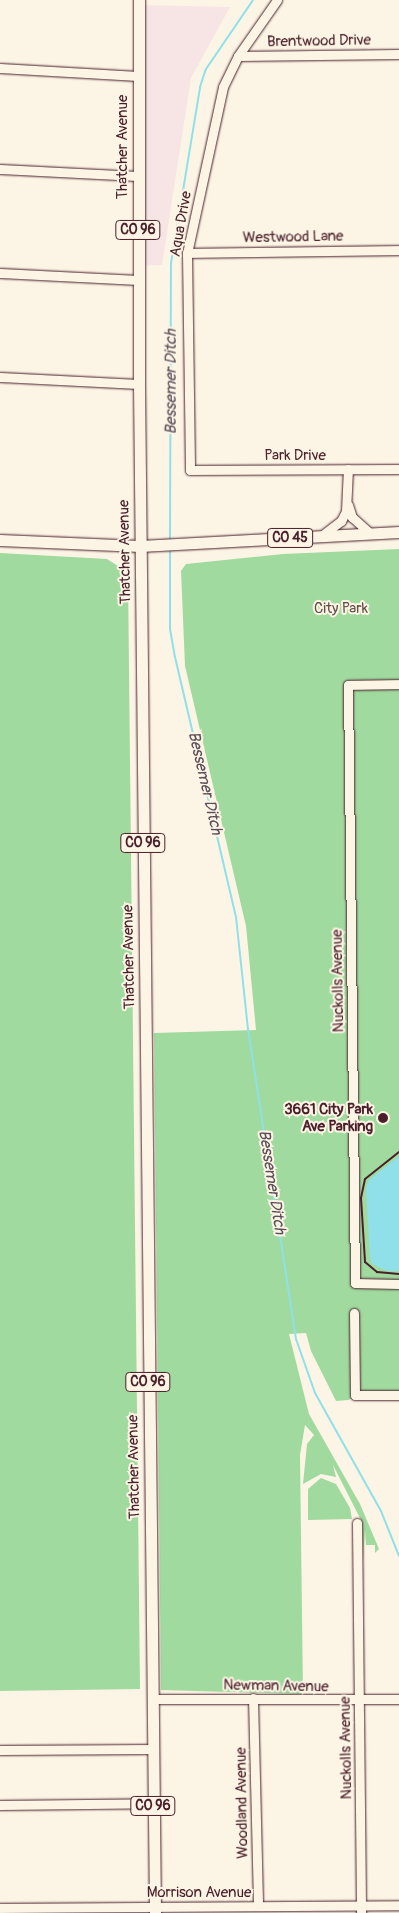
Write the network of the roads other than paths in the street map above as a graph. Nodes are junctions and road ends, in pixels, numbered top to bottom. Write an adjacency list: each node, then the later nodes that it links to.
1 (139, 0): 6 (main road, Thatcher Avenue / CO 96)
2 (277, 0): 4 (street, Aqua Drive)
3 (399, 54): 4 (street, Brentwood Drive)
4 (238, 56): 10 (street, Aqua Drive)
5 (0, 68): 6 (street)
6 (138, 76): 8 (main road, Thatcher Avenue / CO 96)
7 (0, 169): 8 (street)
8 (138, 176): 12 (main road, Thatcher Avenue / CO 96)
9 (399, 250): 10 (street, Westwood Lane)
10 (187, 253): 17 (street, Aqua Drive)
11 (0, 273): 12 (street)
12 (138, 280): 14 (main road, Thatcher Avenue / CO 96)
13 (0, 377): 14 (street)
14 (138, 384): 23 (main road, Thatcher Avenue / CO 96)
15 (348, 469): 16 (street, Park Drive); 17 (street, Park Drive); 18 (street)
16 (399, 469)
17 (190, 470)
18 (348, 504): 20 (street); 21 (street)
19 (399, 532): 20 (main road, CO 45)
20 (370, 533): 21 (main road, CO 45)
21 (321, 536): 23 (main road, CO 45)
22 (0, 540): 23 (main road, CO 45)
23 (140, 546): 30 (main road, Thatcher Avenue / CO 96)
24 (399, 684): 25 (street, Nuckolls Avenue)
25 (399, 1284)
26 (354, 1313): 27 (street)
27 (399, 1395)
28 (358, 1523): 31 (street, Nuckolls Avenue)
29 (254, 1698): 30 (street, Newman Avenue); 31 (street, Newman Avenue); 38 (street, Woodland Avenue)
30 (152, 1699): 33 (main road, Thatcher Avenue / CO 96)
31 (359, 1700): 32 (street, Newman Avenue); 40 (street, Nuckolls Avenue)
32 (399, 1700)
33 (152, 1749): 34 (street); 35 (main road, Thatcher Avenue / CO 96)
34 (0, 1750)
35 (153, 1803): 36 (street); 41 (main road, Thatcher Avenue / CO 96)
36 (0, 1805)
37 (399, 1905): 40 (street, Morrison Avenue)
38 (258, 1906): 40 (street, Morrison Avenue); 41 (street, Morrison Avenue)
39 (0, 1908): 41 (street, Morrison Avenue)
40 (361, 1909)
41 (155, 1910)

